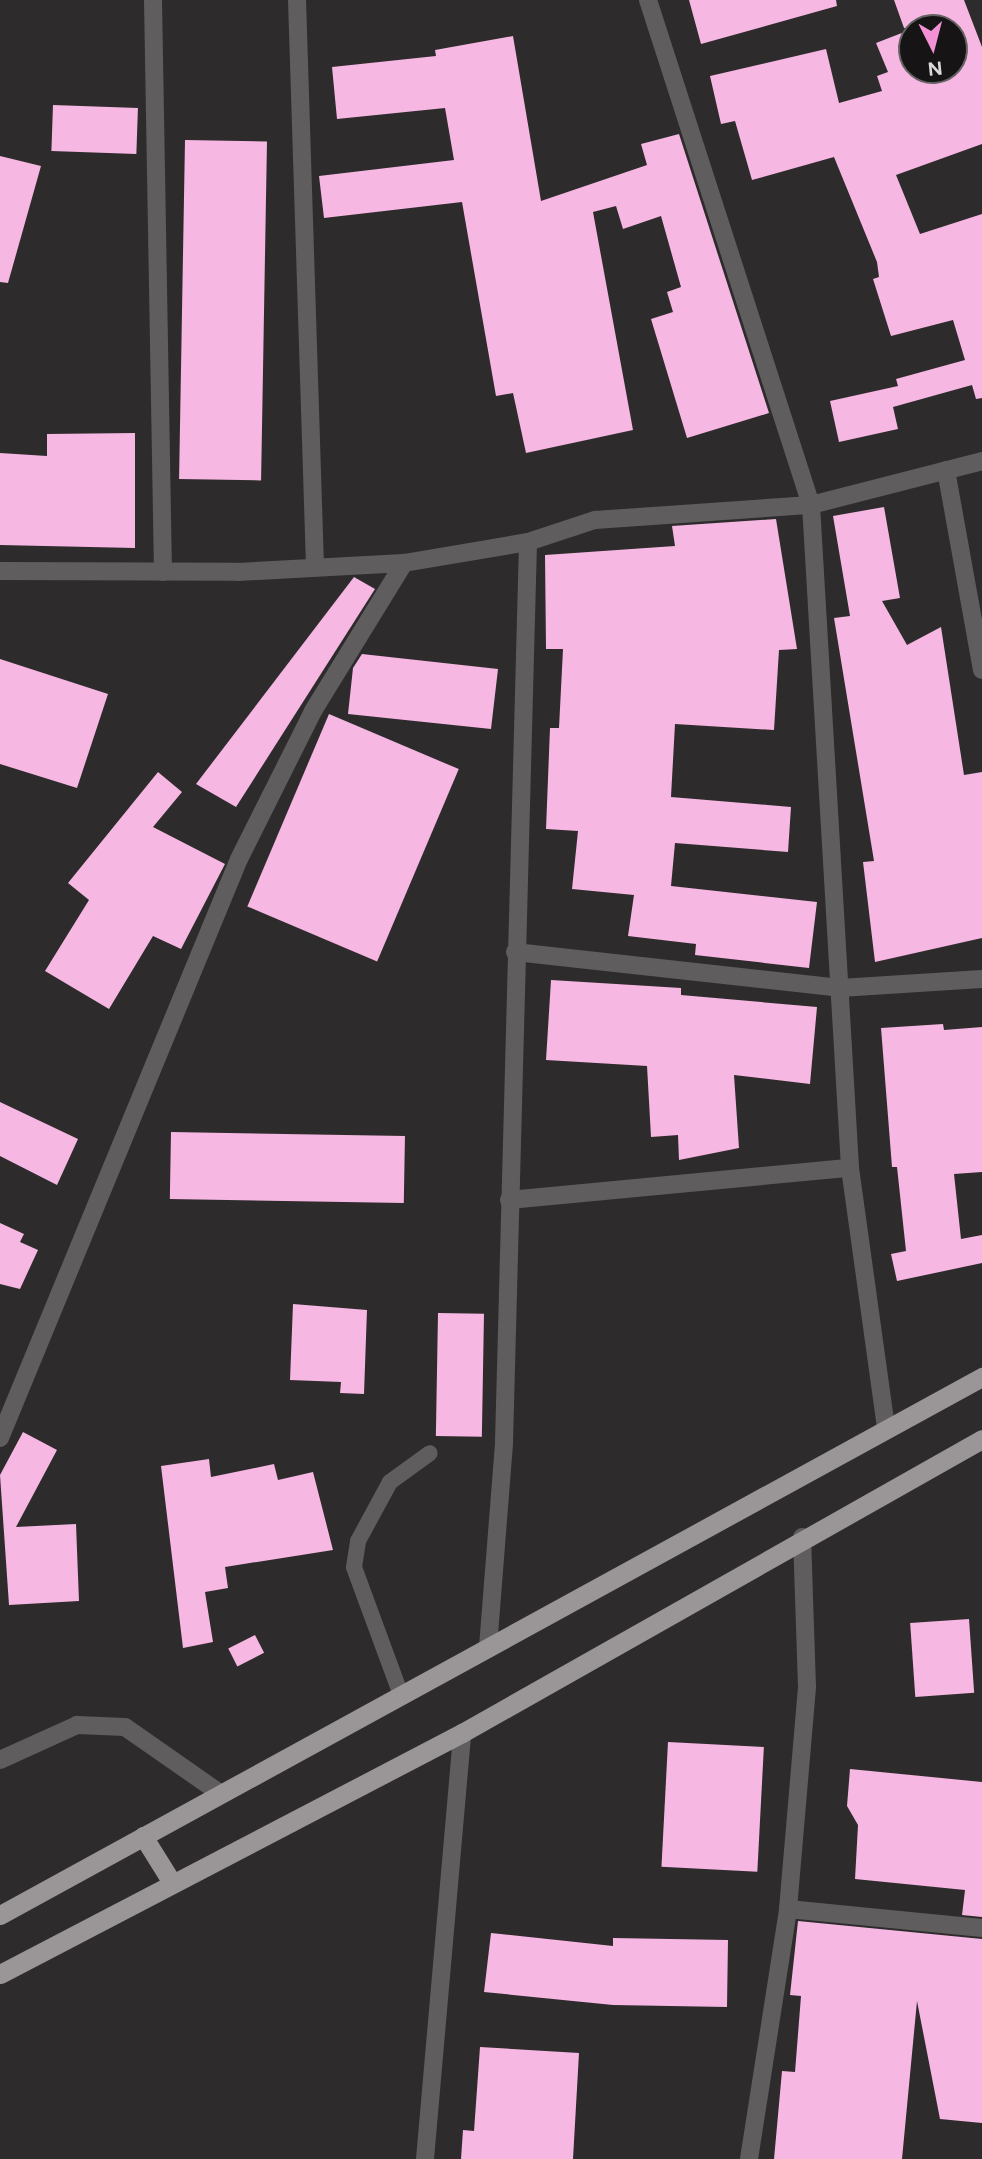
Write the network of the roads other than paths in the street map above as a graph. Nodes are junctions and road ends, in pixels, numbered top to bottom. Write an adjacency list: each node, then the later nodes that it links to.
1 (153, 0): 11 (street)
2 (297, 0): 9 (street)
3 (648, 0): 6 (street)
4 (982, 461): 5 (street)
5 (946, 470): 6 (street); 12 (street)
6 (811, 505): 7 (street); 15 (street)
7 (528, 542): 8 (street); 13 (street)
8 (404, 563): 9 (street); 20 (street)
9 (315, 568): 11 (street)
10 (0, 571): 11 (street)
11 (163, 572)
12 (982, 670)
13 (515, 952): 15 (street); 17 (street)
14 (982, 979): 15 (street)
15 (839, 988): 16 (street)
16 (850, 1168): 17 (street); 19 (street)
17 (509, 1200): 24 (street)
18 (982, 1377): 19 (highway)
19 (886, 1429): 24 (highway)
20 (0, 1438)
21 (982, 1439): 23 (highway)
22 (430, 1453): 25 (lane)
23 (802, 1537): 26 (highway); 31 (street)
24 (488, 1647): 25 (highway)
25 (401, 1695): 28 (highway)
26 (462, 1733): 30 (highway); 35 (street)
27 (0, 1760): 28 (street)
28 (221, 1794): 29 (highway)
29 (143, 1836): 30 (highway); 32 (highway)
30 (171, 1881): 34 (highway)
31 (788, 1909): 33 (street); 36 (street)
32 (0, 1915)
33 (982, 1928)
34 (5, 1972)
35 (425, 2159)
36 (749, 2159)

